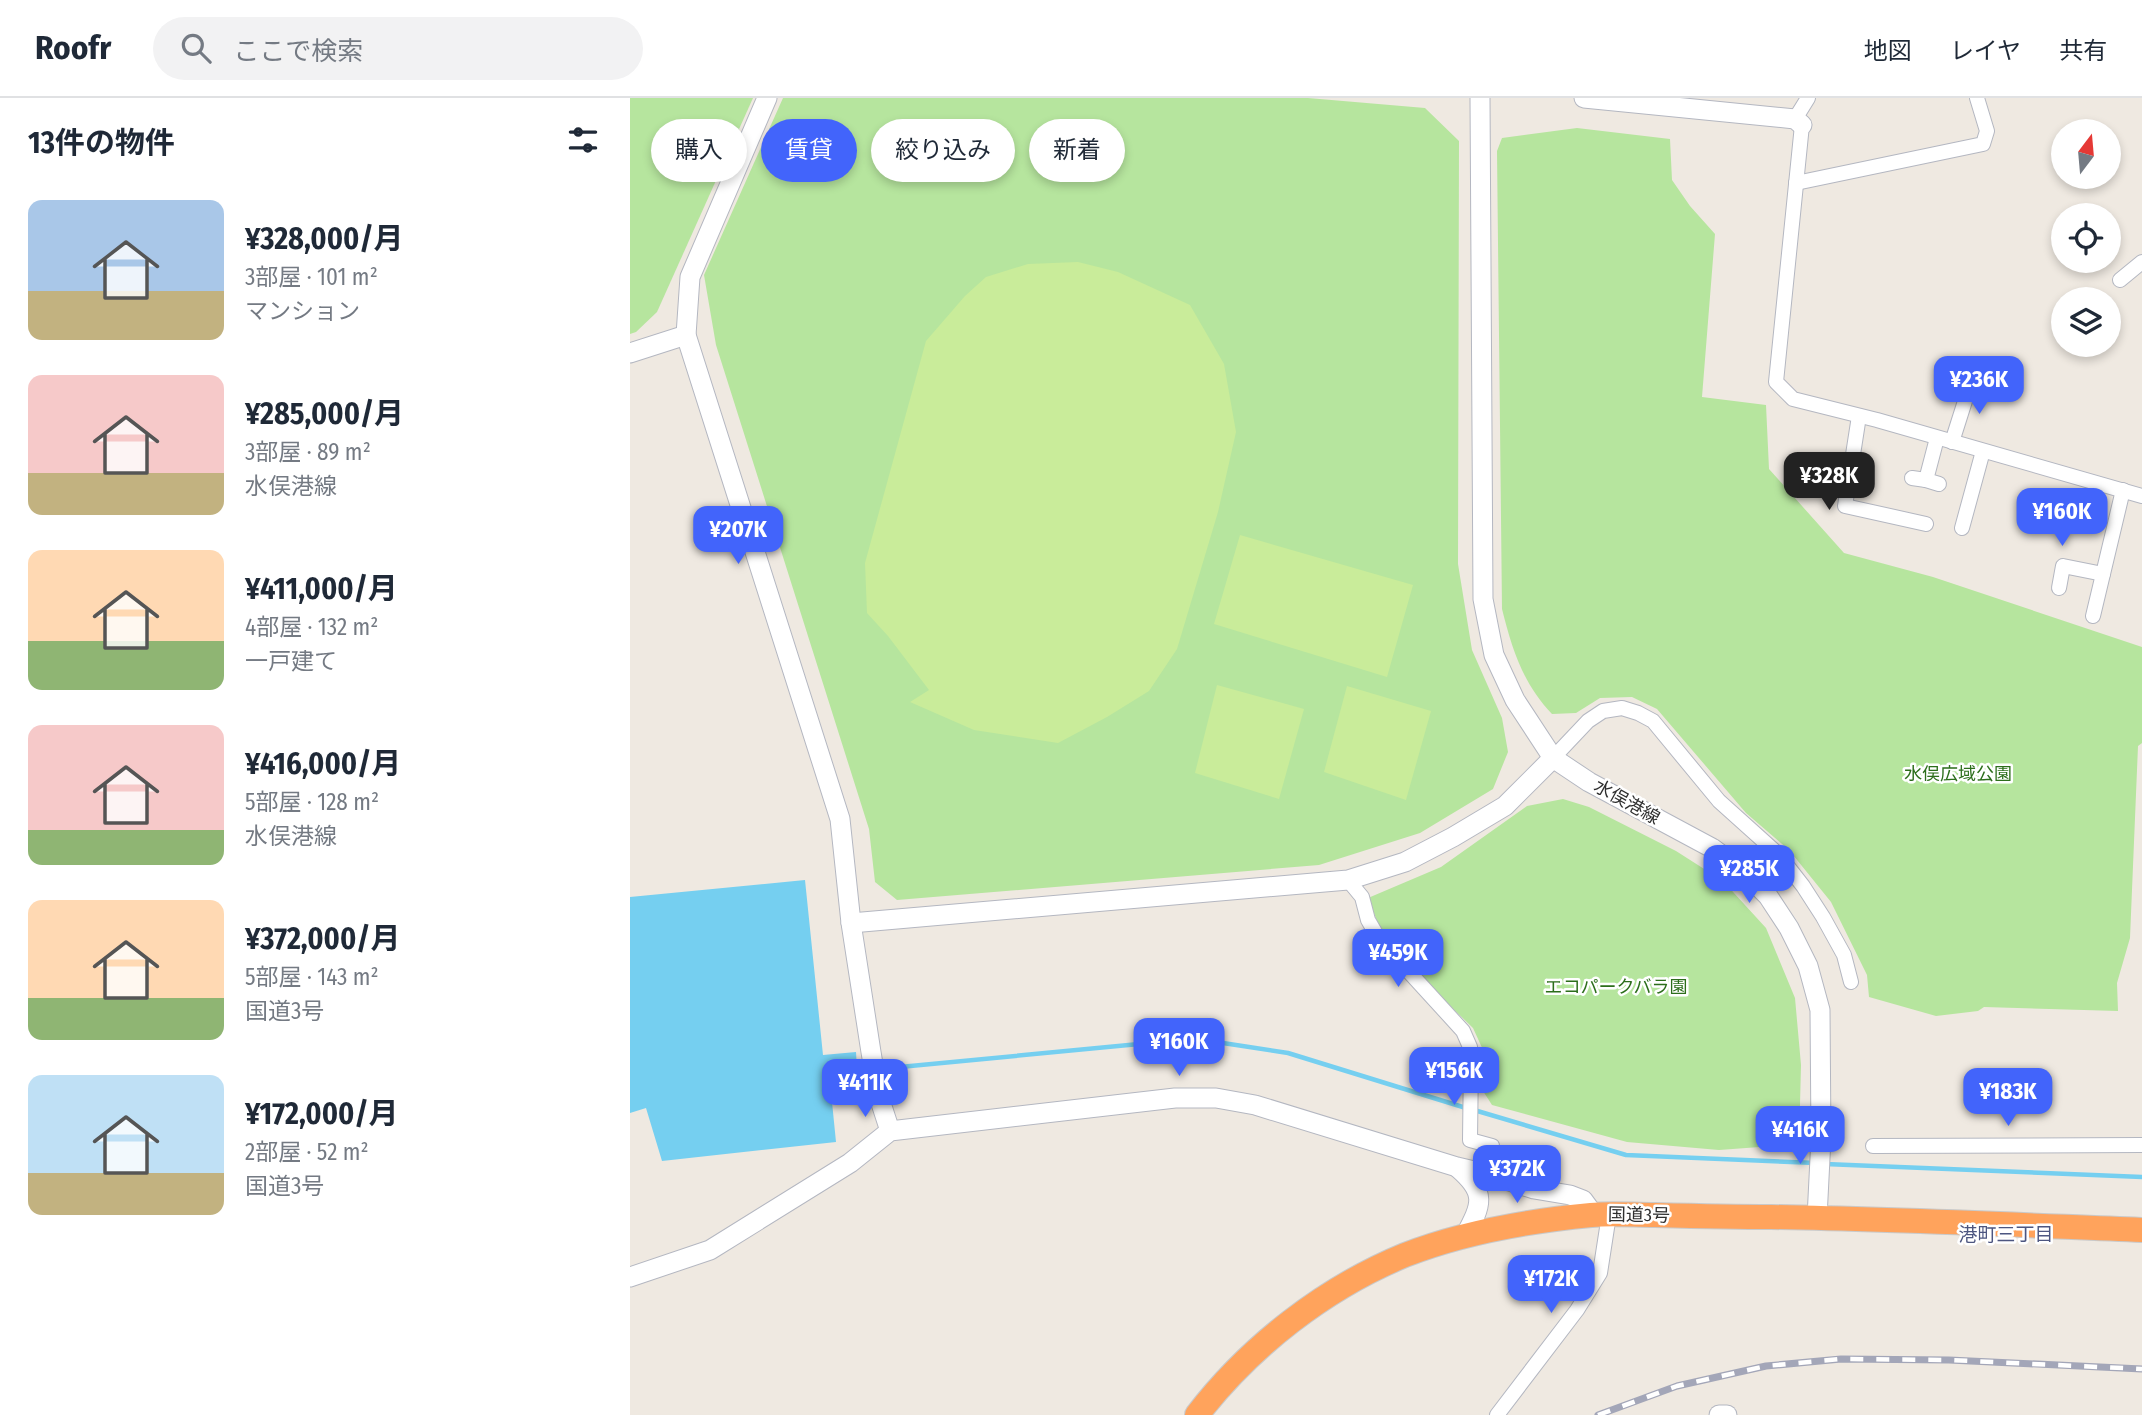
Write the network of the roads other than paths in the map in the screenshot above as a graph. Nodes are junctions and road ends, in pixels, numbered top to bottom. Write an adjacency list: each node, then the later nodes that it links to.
1 (767, 98): 10 (street)
2 (1480, 98): 25 (street)
3 (1584, 98): 6 (street)
4 (1808, 98): 6 (street)
5 (1977, 98): 7 (street)
6 (1798, 122): 7 (street)
7 (1796, 183): 13 (street)
8 (2142, 262): 9 (street)
9 (2120, 280)
10 (686, 335): 11 (street); 27 (street)
11 (630, 353)
12 (1972, 379): 15 (street)
13 (1859, 416): 14 (street); 20 (street)
14 (1937, 438): 15 (street); 17 (street)
15 (1952, 442): 16 (street)
16 (1983, 451): 18 (street); 21 (street)
17 (1926, 481)
18 (2123, 490): 19 (street); 22 (street)
19 (2142, 496)
20 (1926, 524)
21 (1962, 528)
22 (2103, 573): 23 (street); 24 (street)
23 (2059, 588)
24 (2093, 616)
25 (1553, 758): 26 (street); 28 (street); 34 (street, 水俣港線)
26 (1348, 880): 27 (street); 33 (street)
27 (851, 923): 29 (street)
28 (1851, 982)
29 (890, 1131): 32 (street); 38 (street)
30 (2142, 1145): 31 (street)
31 (1874, 1146)
32 (1457, 1167): 33 (street); 37 (street)
33 (1491, 1175): 35 (street)
34 (1818, 1206): 35 (highway, 国道3号); 36 (highway, 国道3号)
35 (1602, 1215): 37 (highway, 国道3号); 40 (street)
36 (2142, 1230)
37 (1465, 1236): 39 (highway, 国道3号)
38 (630, 1277)
39 (1197, 1415)
40 (1497, 1415)
41 (1719, 1415): 42 (street)
42 (1726, 1415)

